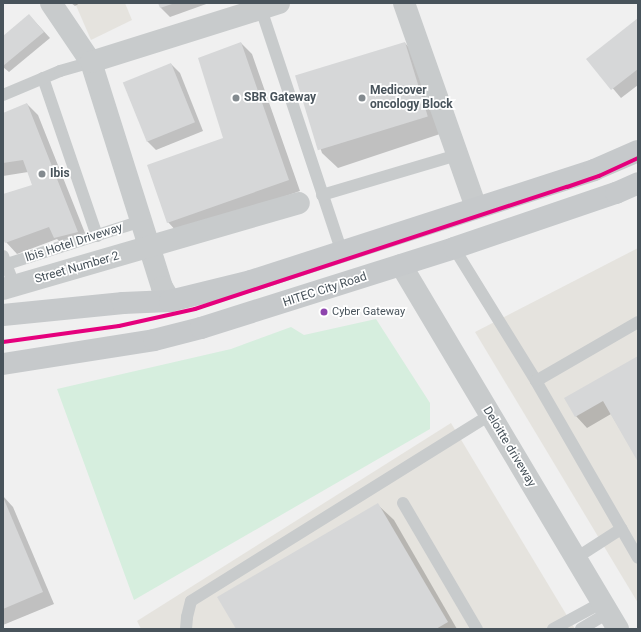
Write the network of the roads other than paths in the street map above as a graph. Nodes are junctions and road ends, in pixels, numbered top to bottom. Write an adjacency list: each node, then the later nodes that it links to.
1 (51, 3): 4 (street)
2 (404, 3): 8 (street)
3 (270, 6): 4 (street); 10 (lane)
4 (91, 62): 5 (lane); 13 (street)
5 (43, 78): 6 (lane); 14 (lane)
6 (3, 95)
7 (638, 151): 12 (main road)
8 (457, 155): 10 (lane); 12 (street)
9 (638, 183): 16 (main road, HITEC City Road)
10 (322, 195): 17 (lane)
11 (299, 203): 15 (street, Street Number 2)
12 (476, 208): 17 (main road)
13 (142, 221): 14 (lane, lbis Hotel Driveway); 15 (street)
14 (97, 236): 18 (lane, lbis Hotel Driveway)
15 (150, 247): 20 (street, Street Number 2); 21 (street)
16 (454, 248): 19 (main road, HITEC City Road); 25 (lane)
17 (342, 252): 21 (main road)
18 (5, 260): 20 (lane, lbis Hotel Driveway)
19 (401, 265): 24 (main road, HITEC City Road); 26 (street, Deloitte driveway)
20 (9, 288)
21 (170, 301): 22 (main road)
22 (3, 316)
23 (638, 322): 25 (lane)
24 (3, 364)
25 (536, 381): 28 (lane)
26 (490, 415): 29 (street, Deloitte driveway); 32 (lane)
27 (403, 503): 33 (lane)
28 (621, 529): 29 (lane); 30 (lane)
29 (576, 558): 31 (street, Deloitte driveway)
30 (638, 558)
31 (610, 614): 34 (lane); 35 (lane)
32 (186, 629)
33 (477, 629)
34 (553, 629)
35 (581, 629)

